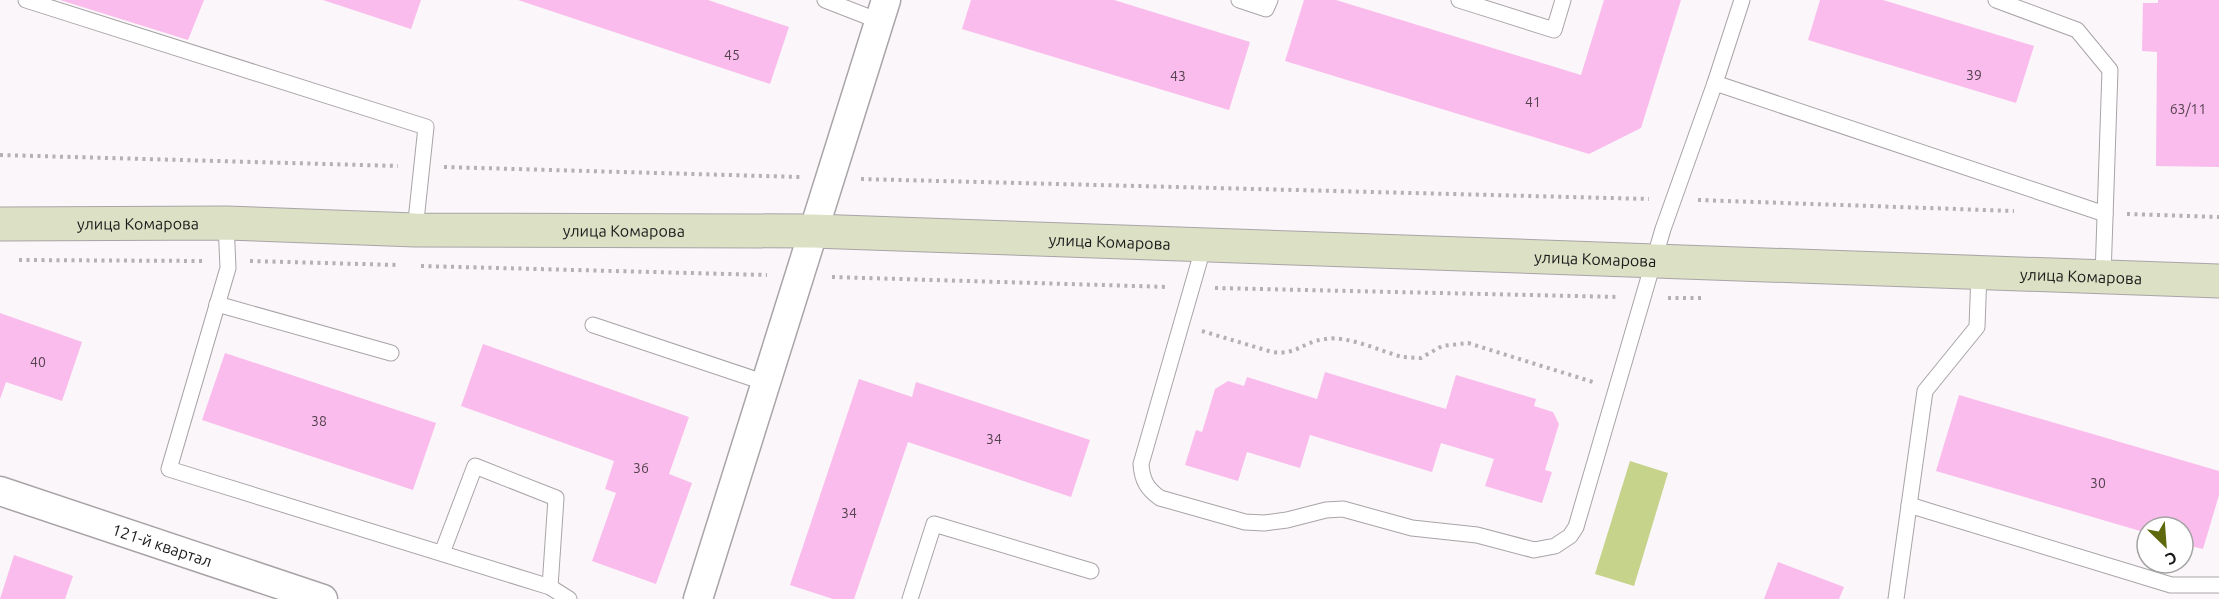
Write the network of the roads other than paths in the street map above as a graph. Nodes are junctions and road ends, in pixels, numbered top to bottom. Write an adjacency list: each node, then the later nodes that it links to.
1 (26, 0): 14 (lane)
2 (825, 0): 9 (lane)
3 (1239, 0): 4 (lane)
4 (1270, 0)
5 (1459, 0): 6 (lane)
6 (1563, 0)
7 (1742, 0): 10 (lane)
8 (1996, 0): 11 (lane)
9 (882, 10): 15 (street)
10 (1715, 83): 11 (lane); 17 (lane)
11 (2105, 214): 19 (lane)
12 (226, 223): 13 (street, улица Комарова); 14 (street, улица Комарова); 21 (lane)
13 (0, 224)
14 (415, 230): 15 (street, улица Комарова)
15 (813, 231): 16 (street, улица Комарова); 24 (street)
16 (1204, 245): 17 (street, улица Комарова); 17 (lane)
17 (1654, 261): 18 (street, улица Комарова)
18 (1979, 272): 19 (street, улица Комарова); 26 (lane)
19 (2103, 276): 20 (street, улица Комарова)
20 (2219, 280)
21 (217, 303): 23 (lane); 27 (lane)
22 (593, 325): 24 (lane)
23 (391, 352)
24 (766, 383): 33 (street)
25 (0, 491): 31 (street, 121-й квартал)
26 (1909, 505): 29 (lane); 35 (lane)
27 (442, 553): 30 (lane); 30 (lane)
28 (1091, 571): 34 (lane)
29 (2219, 585)
30 (550, 587): 32 (lane)
31 (323, 599)
32 (569, 599)
33 (698, 599)
34 (910, 599)
35 (1896, 599)

